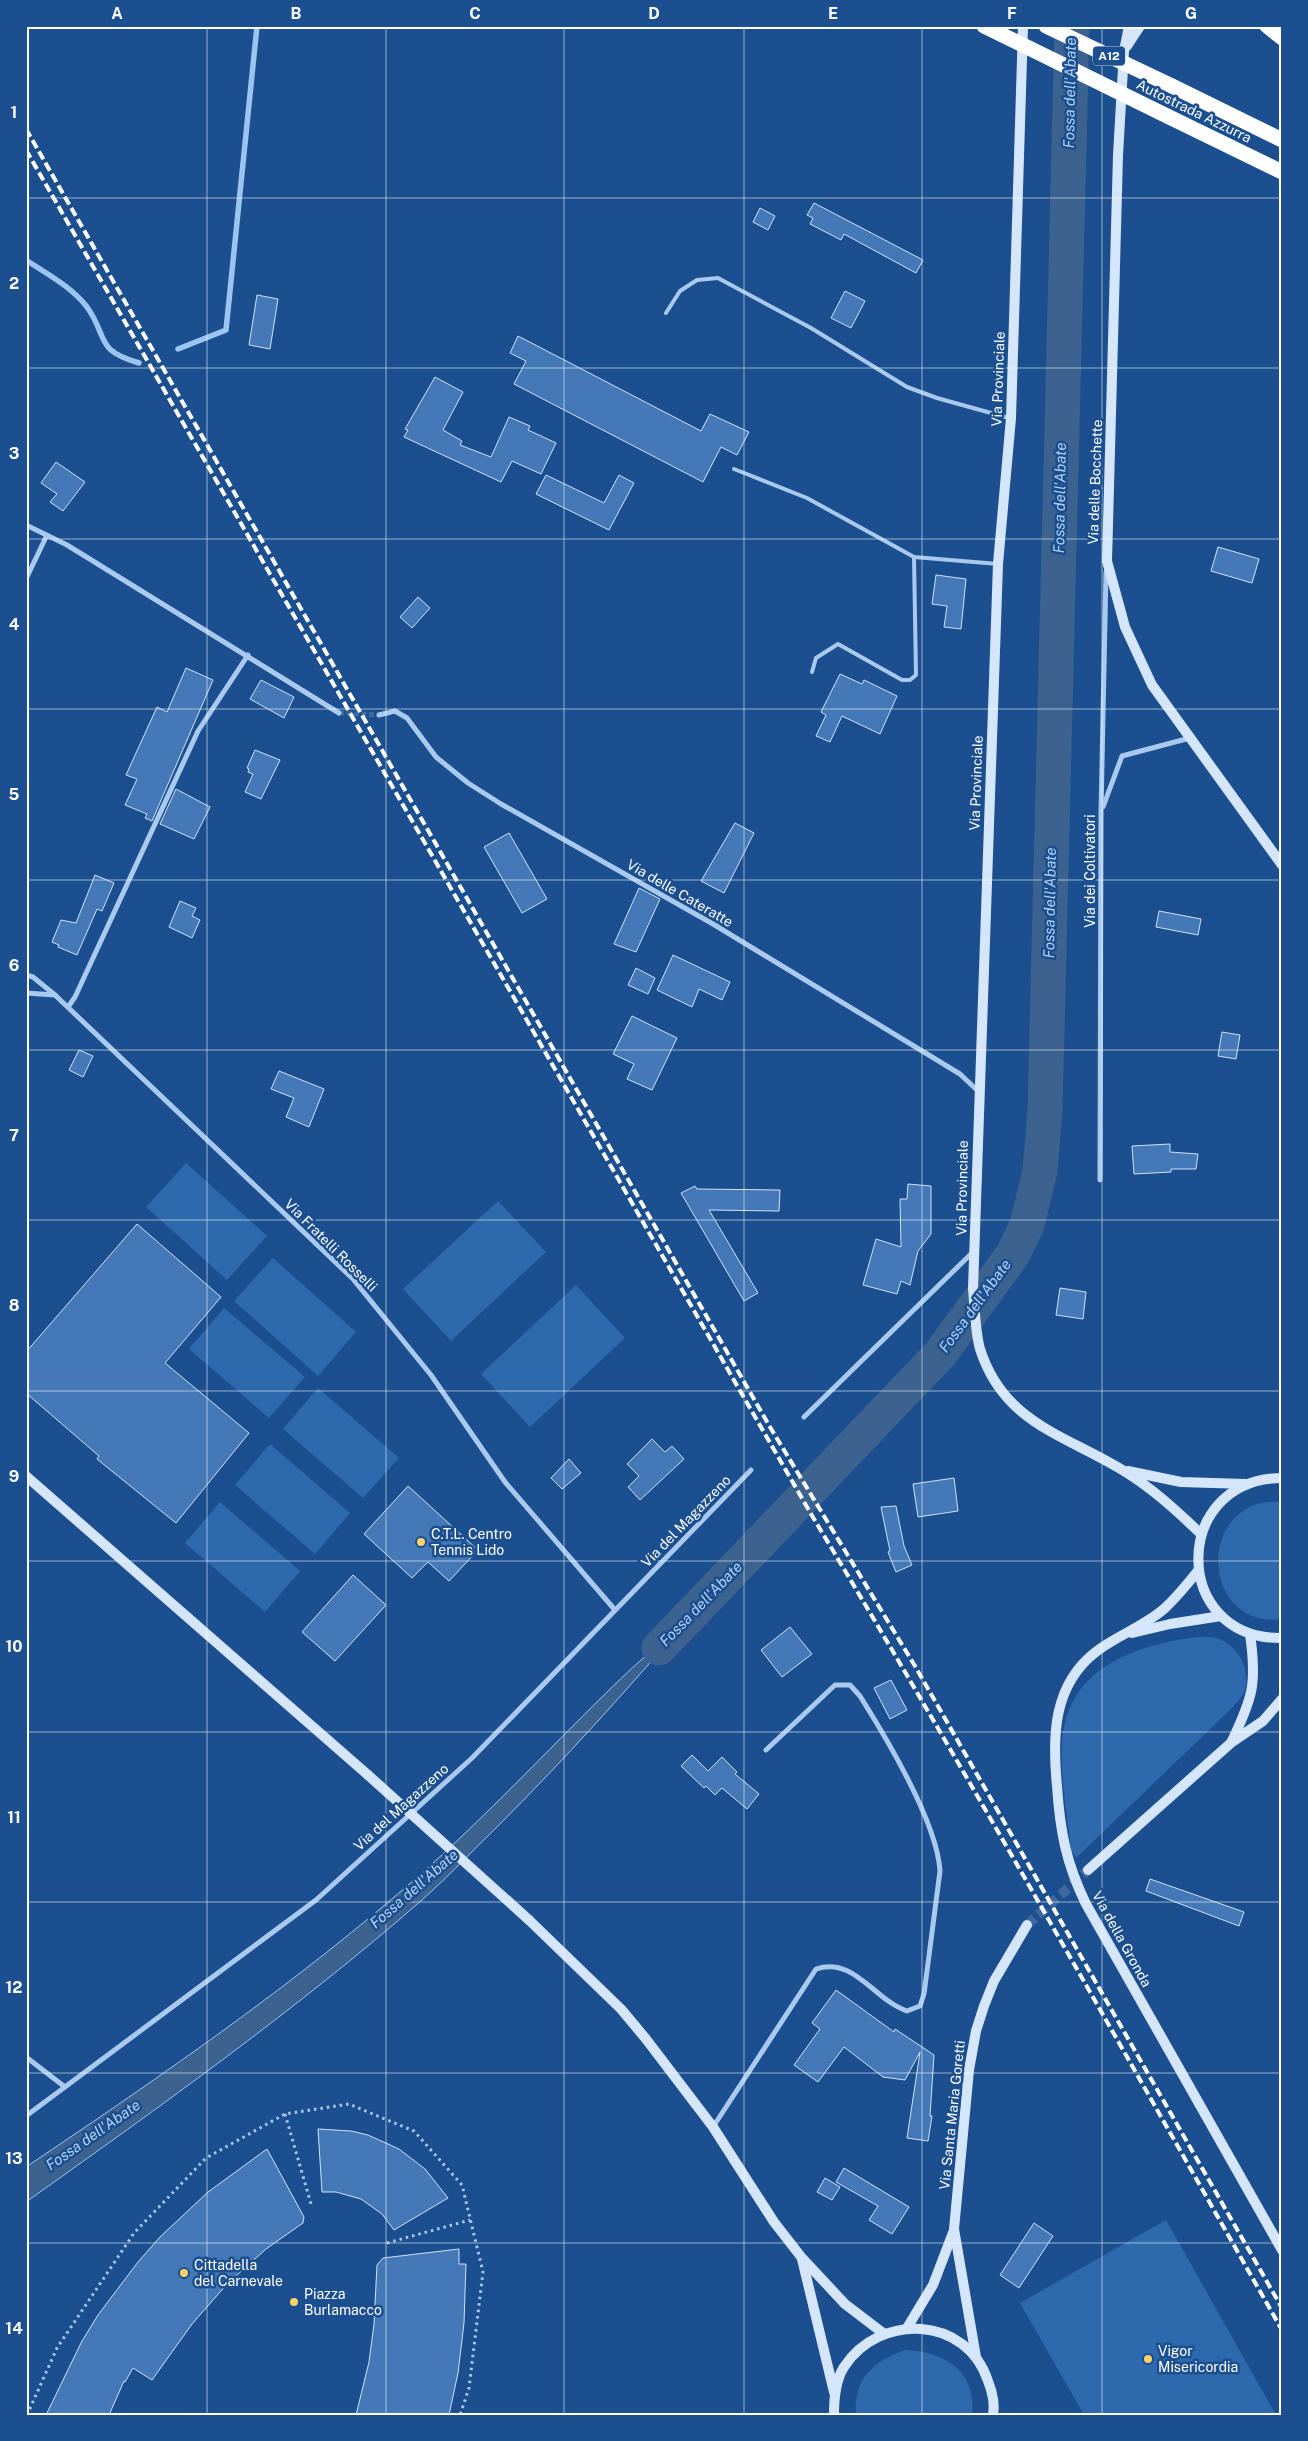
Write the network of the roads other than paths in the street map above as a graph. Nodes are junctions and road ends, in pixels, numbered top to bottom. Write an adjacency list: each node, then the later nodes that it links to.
1 (984, 26): 10 (highway, Autostrada Azzurra / A12, bridge)
2 (1023, 26): 12 (street, Via Provinciale)
3 (1046, 26): 9 (highway, Autostrada Azzurra / A12, bridge)
4 (1129, 26): 8 (street, Via delle Bocchette)
5 (1140, 26): 8 (street)
6 (1268, 26): 7 (highway)
7 (1282, 38)
8 (1124, 51): 17 (street, Via delle Bocchette)
9 (1282, 140)
10 (1282, 172)
11 (666, 313): 12 (lane)
12 (1011, 418): 18 (street, Via Provinciale)
13 (734, 469): 16 (lane)
14 (26, 525): 15 (street)
15 (46, 537): 19 (street); 20 (street)
16 (914, 557): 18 (lane); 21 (lane)
17 (1107, 561): 24 (street, Via delle Bocchette); 25 (street, Via dei Coltivatori)
18 (998, 564): 31 (street, Via Provinciale)
19 (26, 579)
20 (248, 656): 22 (street); 30 (street)
21 (812, 672)
22 (339, 713)
23 (379, 715): 31 (street, Via delle Cateratte)
24 (1190, 738): 25 (street); 26 (street, Via delle Bocchette)
25 (1101, 812): 32 (street, Via dei Coltivatori)
26 (1282, 865)
27 (26, 975): 29 (street, Via Fratelli Rosselli)
28 (26, 993): 29 (street)
29 (55, 995): 30 (street, Via Fratelli Rosselli)
30 (68, 1007): 42 (street, Via Fratelli Rosselli)
31 (979, 1092): 33 (street, Via Provinciale)
32 (1100, 1180)
33 (974, 1250): 34 (street); 36 (street, Via Provinciale)
34 (804, 1416)
35 (751, 1470): 42 (street, Via del Magazzeno)
36 (1122, 1470): 39 (street, Via Provinciale); 40 (street, Via Provinciale)
37 (26, 1476): 55 (street, bridge)
38 (1282, 1478): 39 (street)
39 (1246, 1484): 40 (street)
40 (1201, 1534): 41 (street)
41 (1198, 1571): 43 (street); 45 (street, Via della Gronda)
42 (614, 1610): 53 (street, Via del Magazzeno)
43 (1222, 1616): 44 (street); 45 (street, Via della Gronda)
44 (1250, 1634): 46 (street); 48 (street)
45 (1123, 1635): 57 (street, Via della Gronda)
46 (1282, 1638)
47 (1282, 1699): 48 (street)
48 (1232, 1742): 50 (street)
49 (766, 1750): 55 (street)
50 (1088, 1870)
51 (1027, 1925): 56 (street, Via Santa Maria Goretti)
52 (26, 2057): 53 (street)
53 (65, 2087): 54 (street, Via del Magazzeno)
54 (26, 2116)
55 (713, 2127): 58 (street)
56 (954, 2229): 59 (street, Via Santa Maria Goretti); 61 (street, Via Santa Maria Goretti)
57 (1282, 2250)
58 (802, 2258): 60 (street); 62 (street)
59 (907, 2328): 60 (street); 61 (street)
60 (883, 2333): 62 (street)
61 (976, 2357): 63 (street)
62 (834, 2392): 64 (street)
63 (994, 2413)
64 (834, 2415)

